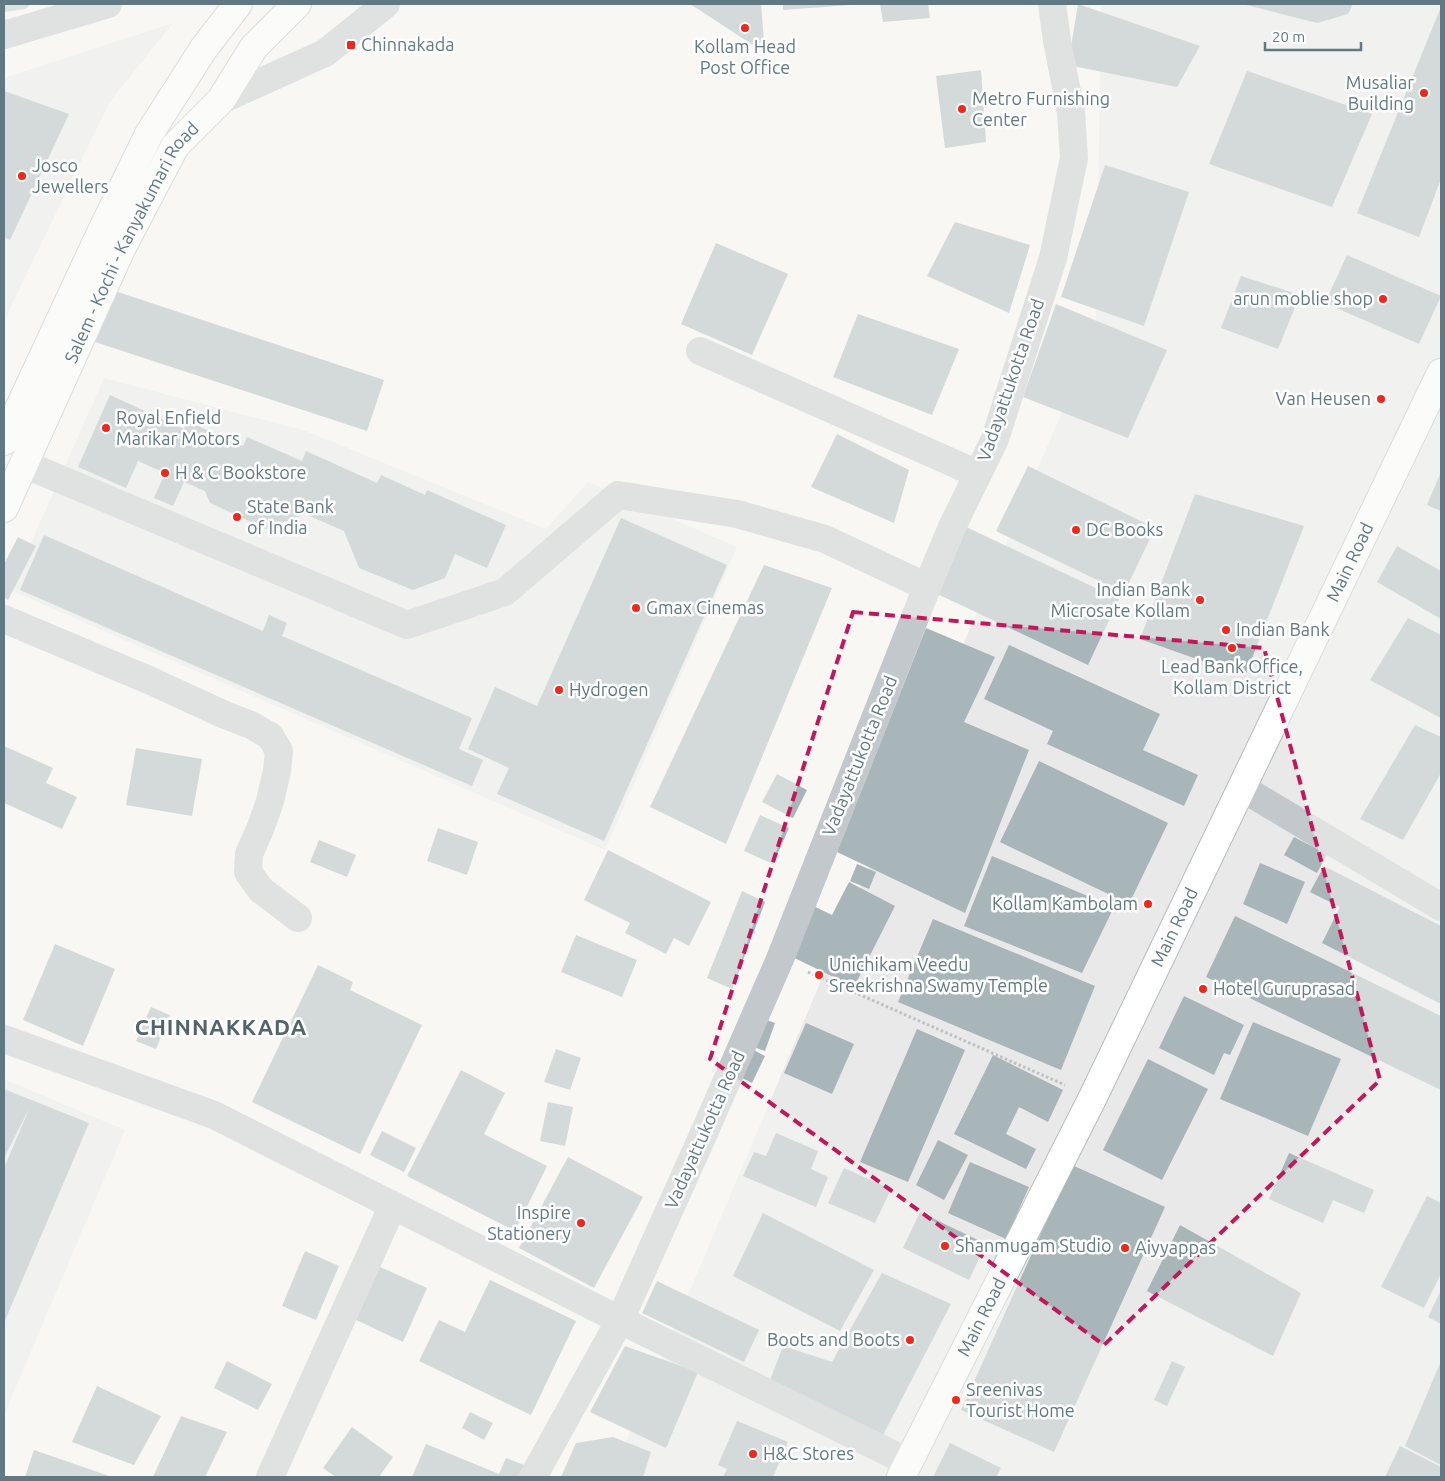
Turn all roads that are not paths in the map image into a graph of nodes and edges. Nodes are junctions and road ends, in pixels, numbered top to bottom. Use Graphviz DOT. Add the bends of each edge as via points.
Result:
graph roads {
  1 [pos="108,4"];
  2 [pos="238,4"];
  3 [pos="297,4"];
  4 [pos="386,4"];
  5 [pos="1052,4"];
  6 [pos="4,35"];
  7 [pos="221,100"];
  8 [pos="700,350"];
  9 [pos="1441,374"];
  10 [pos="4,441"];
  11 [pos="24,464"];
  12 [pos="978,474"];
  13 [pos="4,508"];
  14 [pos="927,587"];
  15 [pos="4,619"];
  16 [pos="1242,788"];
  17 [pos="1441,907"];
  18 [pos="298,918"];
  19 [pos="4,1039"];
  20 [pos="393,1205"];
  21 [pos="620,1320"];
  22 [pos="904,1469"];
  23 [pos="270,1477"];
  24 [pos="533,1477"];
  1 -- 6 [label="street"];
  2 -- 10 [label="main road, Salem - Kochi - Kanyakumari Road" via="204,48 149,134"];
  3 -- 7 [label="main road, Salem - Kochi - Kanyakumari Road" via="254,47"];
  4 -- 7 [label="street" via="325,53"];
  5 -- 12 [label="street, Vadayattukotta Road" via="1071,112 1074,158 1053,258 995,439"];
  7 -- 11 [label="main road, Salem - Kochi - Kanyakumari Road" via="175,146 121,249"];
  8 -- 12 [label="street"];
  9 -- 16 [label="main road, Main Road"];
  11 -- 13 [label="main road, Salem - Kochi - Kanyakumari Road"];
  11 -- 14 [label="street" via="407,625 505,592 618,495 737,514 816,537"];
  12 -- 14 [label="street, Vadayattukotta Road"];
  14 -- 21 [label="street, Vadayattukotta Road" via="780,959"];
  15 -- 18 [label="street" via="270,736 279,751 277,771 261,827 248,854 248,872 261,890"];
  16 -- 17 [label="street"];
  16 -- 22 [label="main road, Main Road" via="1094,1097"];
  19 -- 20 [label="street" via="214,1115"];
  20 -- 21 [label="street"];
  20 -- 23 [label="street"];
  21 -- 22 [label="street"];
  21 -- 24 [label="street, Vadayattukotta Road"];
}
